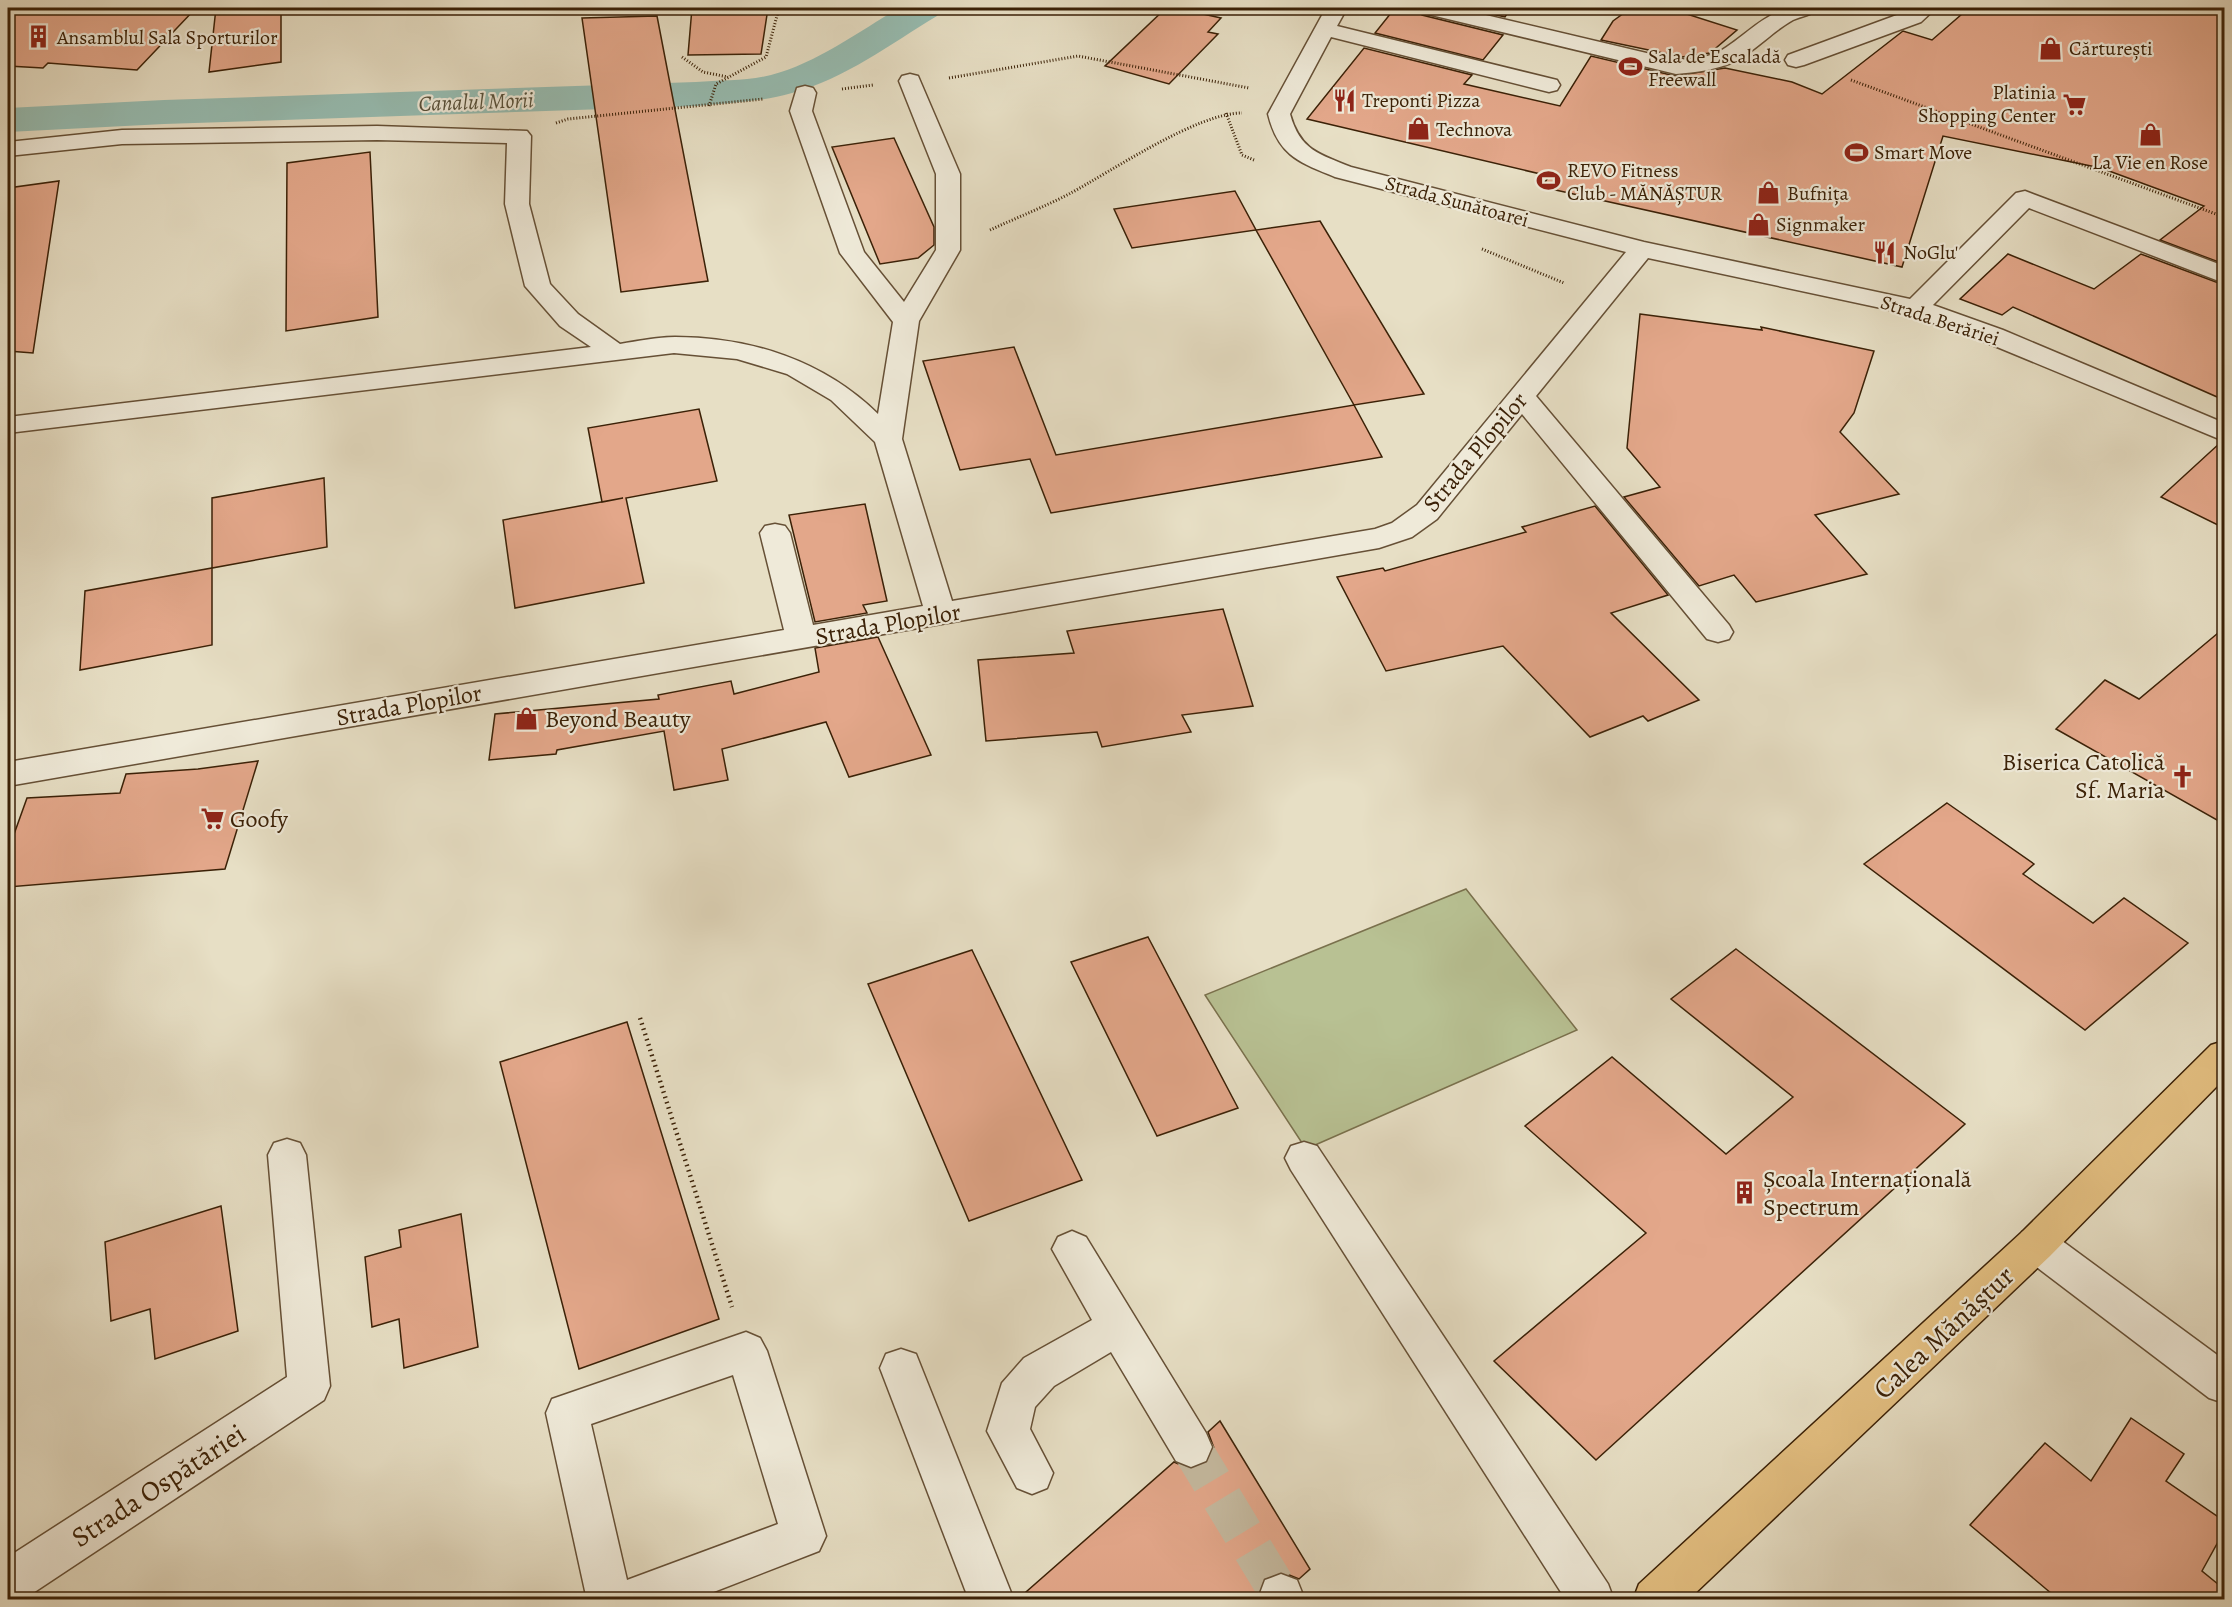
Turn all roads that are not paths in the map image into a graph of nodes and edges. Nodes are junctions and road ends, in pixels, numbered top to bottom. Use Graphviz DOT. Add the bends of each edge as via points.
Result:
graph roads {
  1 [pos="1336,8"];
  2 [pos="1431,8"];
  3 [pos="1807,8"];
  4 [pos="1925,8"];
  5 [pos="1324,29"];
  6 [pos="1796,60"];
  7 [pos="910,81"];
  8 [pos="1549,85"];
  9 [pos="805,93"];
  10 [pos="8,149"];
  11 [pos="1642,249"];
  12 [pos="2224,275"];
  13 [pos="1916,308"];
  14 [pos="906,321"];
  15 [pos="615,352"];
  16 [pos="1522,397"];
  17 [pos="8,425"];
  18 [pos="2224,432"];
  19 [pos="888,439"];
  20 [pos="775,533"];
  21 [pos="941,615"];
  22 [pos="1718,633"];
  23 [pos="801,639"];
  24 [pos="8,774"];
  25 [pos="2224,1056"];
  26 [pos="287,1155"];
  27 [pos="1304,1158"];
  28 [pos="2037,1244"];
  29 [pos="1072,1249"];
  30 [pos="1119,1326"];
  31 [pos="902,1368"];
  32 [pos="2224,1384"];
  33 [pos="1191,1447"];
  34 [pos="1032,1473"];
  35 [pos="8,1583"];
  36 [pos="609,1599"];
  37 [pos="632,1599"];
  38 [pos="992,1599"];
  39 [pos="1592,1599"];
  40 [pos="1655,1599"];
  1 -- 5 [label="street"];
  2 -- 3 [label="street" via="1676,67 1728,56 1788,14"];
  4 -- 6 [label="street" via="1913,17"];
  5 -- 8 [label="street"];
  5 -- 11 [label="street, Strada Sunătoarei" via="1283,114 1291,146 1342,172"];
  7 -- 14 [label="street" via="948,174 948,250"];
  9 -- 14 [label="street" via="801,111 852,252"];
  10 -- 15 [label="street" via="122,136 519,136 517,204 538,286 569,320"];
  11 -- 13 [label="street, Strada Berăriei"];
  11 -- 16 [label="street, Strada Plopilor"];
  12 -- 13 [label="street" via="2025,198"];
  13 -- 18 [label="street, Strada Berăriei" via="1994,336"];
  14 -- 19 [label="street"];
  15 -- 17 [label="street"];
  15 -- 19 [label="street" via="674,345 758,355 802,370 834,389"];
  16 -- 21 [label="street, Strada Plopilor" via="1426,512 1402,530 1337,546"];
  16 -- 22 [label="street"];
  19 -- 21 [label="street"];
  20 -- 23 [label="street"];
  21 -- 23 [label="street, Strada Plopilor"];
  23 -- 24 [label="street, Strada Plopilor"];
  25 -- 28 [label="main road, Calea Mănăștur"];
  26 -- 35 [label="street, Strada Ospătăriei" via="309,1386"];
  27 -- 39 [label="street"];
  28 -- 32 [label="street"];
  28 -- 40 [label="main road, Calea Mănăștur"];
  29 -- 30 [label="street"];
  30 -- 33 [label="street"];
  30 -- 34 [label="street" via="1039,1372 1017,1397 1008,1431"];
  31 -- 38 [label="street"];
  36 -- 37 [label="street" via="567,1413 746,1351 804,1536"];
}
